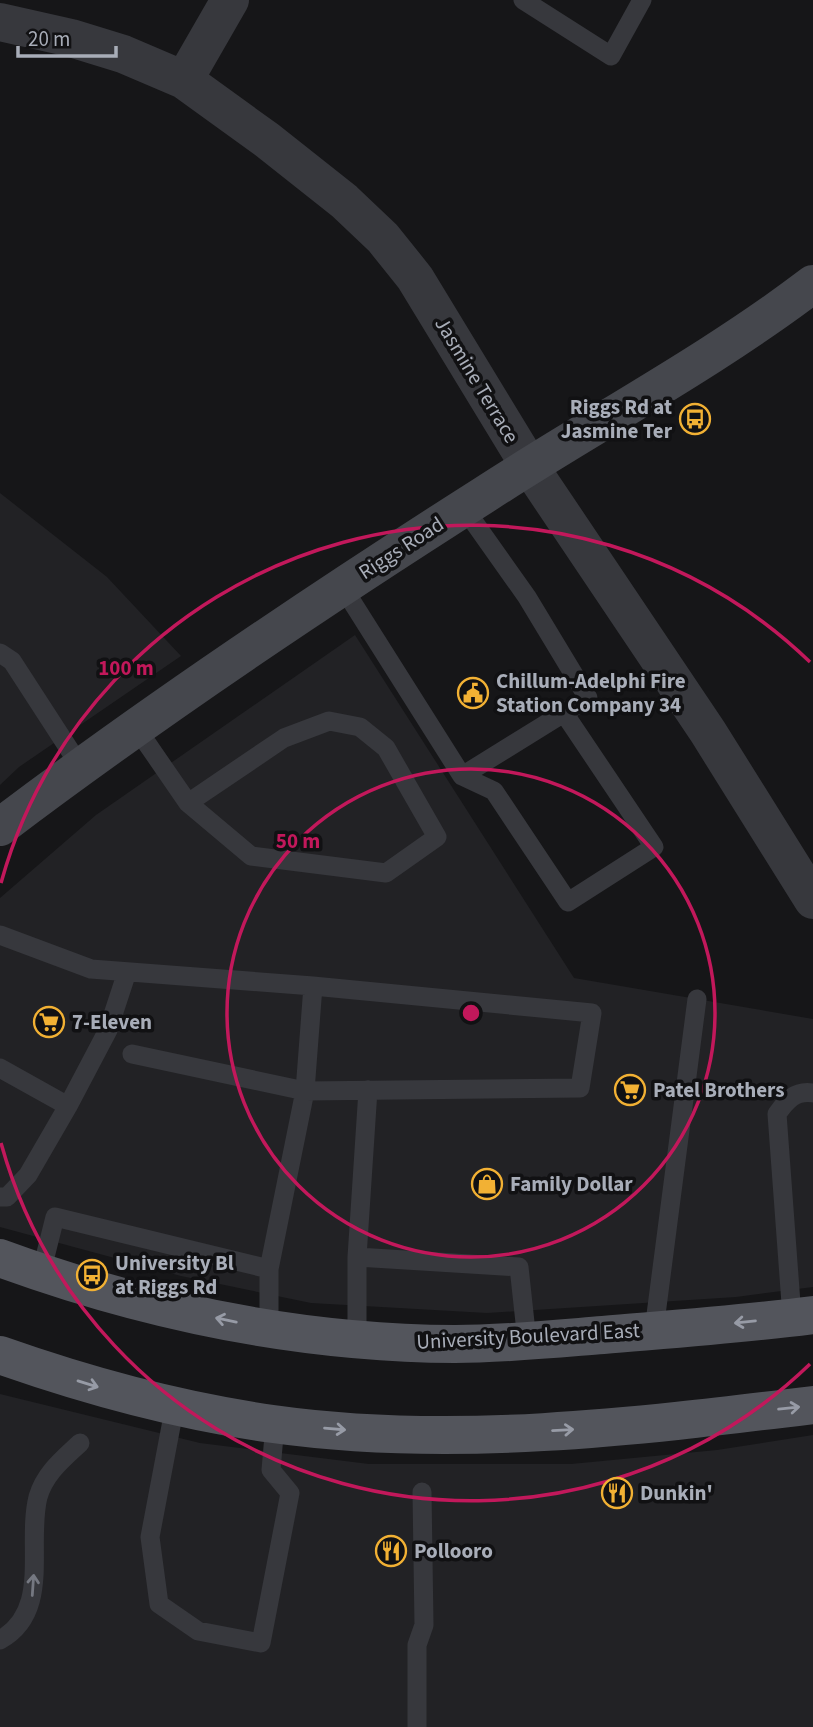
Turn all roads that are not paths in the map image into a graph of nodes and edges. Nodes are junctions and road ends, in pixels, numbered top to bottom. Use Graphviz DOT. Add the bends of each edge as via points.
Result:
graph roads {
  1 [pos="230,0"];
  2 [pos="523,0"];
  3 [pos="642,0"];
  4 [pos="0,23"];
  5 [pos="184,80"];
  6 [pos="813,284"];
  7 [pos="530,467"];
  8 [pos="464,508"];
  9 [pos="342,586"];
  10 [pos="0,653"];
  11 [pos="564,713"];
  12 [pos="137,729"];
  13 [pos="80,766"];
  14 [pos="462,776"];
  15 [pos="188,803"];
  16 [pos="0,827"];
  17 [pos="813,900"];
  18 [pos="0,935"];
  19 [pos="127,972"];
  20 [pos="313,986"];
  21 [pos="697,999"];
  22 [pos="132,1054"];
  23 [pos="0,1068"];
  24 [pos="368,1090"];
  25 [pos="305,1091"];
  26 [pos="813,1093"];
  27 [pos="68,1105"];
  28 [pos="0,1197"];
  29 [pos="357,1257"];
  30 [pos="0,1258"];
  31 [pos="270,1269"];
  32 [pos="41,1273"];
  33 [pos="803,1316"];
  34 [pos="269,1329"];
  35 [pos="654,1331"];
  36 [pos="357,1340"];
  37 [pos="527,1341"];
  38 [pos="0,1355"];
  39 [pos="0,1363"];
  40 [pos="39,1368"];
  41 [pos="175,1405"];
  42 [pos="813,1405"];
  43 [pos="275,1424"];
  44 [pos="80,1443"];
  45 [pos="422,1492"];
  46 [pos="0,1640"];
  47 [pos="417,1727"];
  1 -- 5 [label="street"];
  2 -- 3 [label="lane" via="611,56"];
  4 -- 5 [label="street, Jasmine Terrace" via="123,54"];
  5 -- 7 [label="street, Jasmine Terrace" via="335,193 383,238 415,278"];
  6 -- 7 [label="main road, Riggs Road" via="734,341"];
  7 -- 8 [label="main road, Riggs Road"];
  7 -- 17 [label="street, Jasmine Terrace" via="708,732"];
  8 -- 9 [label="main road, Riggs Road"];
  8 -- 11 [label="lane" via="527,597 588,698"];
  9 -- 12 [label="main road, Riggs Road"];
  9 -- 14 [label="lane"];
  10 -- 13 [label="lane" via="12,661"];
  11 -- 14 [label="lane"];
  11 -- 14 [label="lane" via="653,847 568,902 494,791"];
  12 -- 13 [label="main road, Riggs Road"];
  12 -- 15 [label="lane"];
  13 -- 16 [label="main road, Riggs Road"];
  15 -- 15 [label="lane" via="284,738 329,721 359,727 386,748 437,837 386,873 251,856"];
  18 -- 19 [label="lane" via="91,969"];
  19 -- 20 [label="lane"];
  19 -- 27 [label="lane" via="108,1030"];
  20 -- 24 [label="lane" via="592,1013 580,1088"];
  20 -- 25 [label="lane"];
  21 -- 35 [label="lane"];
  22 -- 25 [label="lane"];
  23 -- 27 [label="lane"];
  24 -- 25 [label="lane"];
  24 -- 29 [label="lane"];
  25 -- 31 [label="lane"];
  26 -- 33 [label="lane" via="788,1098 777,1114"];
  27 -- 28 [label="lane" via="28,1175 7,1197"];
  29 -- 36 [label="lane"];
  29 -- 37 [label="lane" via="519,1267"];
  30 -- 32 [label="main road, University Boulevard East"];
  31 -- 32 [label="lane" via="55,1217"];
  31 -- 34 [label="lane"];
  34 -- 32 [label="main road, University Boulevard East, one-way" via="132,1300"];
  33 -- 35 [label="main road, University Boulevard East, one-way"];
  34 -- 36 [label="main road, University Boulevard East"];
  35 -- 37 [label="main road, University Boulevard East"];
  36 -- 37 [label="main road, University Boulevard East"];
  38 -- 40 [label="main road"];
  39 -- 40 [label="main road"];
  40 -- 41 [label="main road, one-way"];
  41 -- 43 [label="main road"];
  41 -- 43 [label="lane" via="150,1537 159,1604 198,1631 261,1643 290,1493 271,1470"];
  43 -- 42 [label="main road, one-way" via="436,1434 536,1432"];
  46 -- 44 [label="lane, one-way" via="23,1622 33,1593 38,1497 51,1470"];
  45 -- 47 [label="lane" via="424,1625 417,1645"];
}
